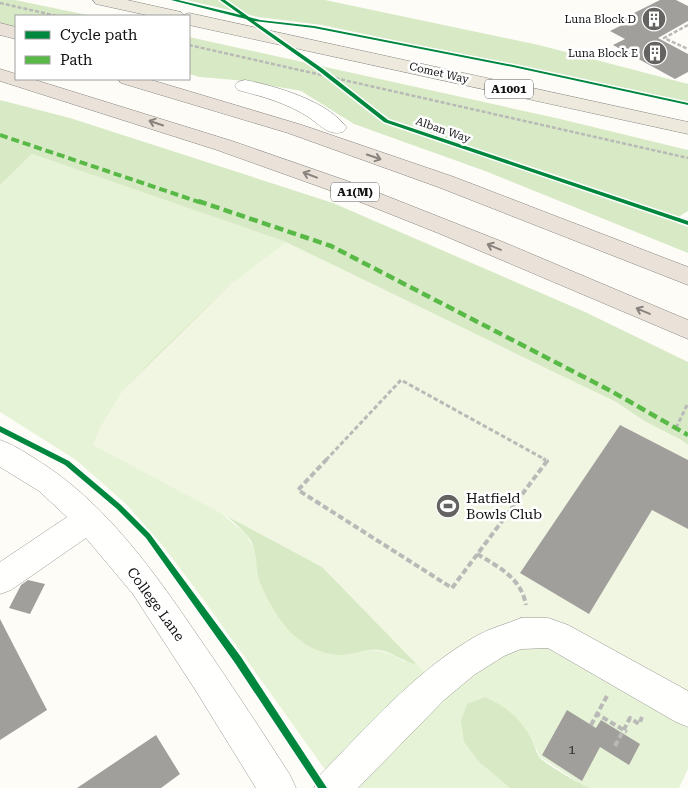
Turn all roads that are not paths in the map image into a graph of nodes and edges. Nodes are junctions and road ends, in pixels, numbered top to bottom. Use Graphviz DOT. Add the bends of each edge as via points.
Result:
graph roads {
  1 [pos="102,0"];
  2 [pos="170,15"];
  3 [pos="190,19"];
  4 [pos="0,29"];
  5 [pos="15,34"];
  6 [pos="0,43"];
  7 [pos="15,47"];
  8 [pos="4,77"];
  9 [pos="131,80"];
  10 [pos="183,80"];
  11 [pos="245,86"];
  12 [pos="336,128"];
  13 [pos="688,128"];
  14 [pos="654,262"];
  15 [pos="688,278"];
  16 [pos="688,330"];
  17 [pos="0,452"];
  18 [pos="89,519"];
  19 [pos="0,580"];
  20 [pos="688,710"];
  21 [pos="277,788"];
  22 [pos="333,788"];
  1 -- 2 [label="main road"];
  3 -- 13 [label="main road, Comet Way / A1001"];
  4 -- 5 [label="highway"];
  6 -- 7 [label="highway"];
  16 -- 8 [label="highway, A1(M), one-way" via="474,238 300,171 148,120"];
  9 -- 14 [label="highway, one-way" via="295,129 446,182"];
  10 -- 12 [label="highway"];
  11 -- 12 [label="street" via="292,99 309,107"];
  12 -- 14 [label="highway" via="589,225"];
  14 -- 15 [label="highway"];
  17 -- 18 [label="street, College Lane" via="49,482"];
  18 -- 19 [label="street"];
  18 -- 21 [label="street, College Lane" via="144,584"];
  20 -- 22 [label="street" via="548,633 527,632 497,642 458,664"];
}
